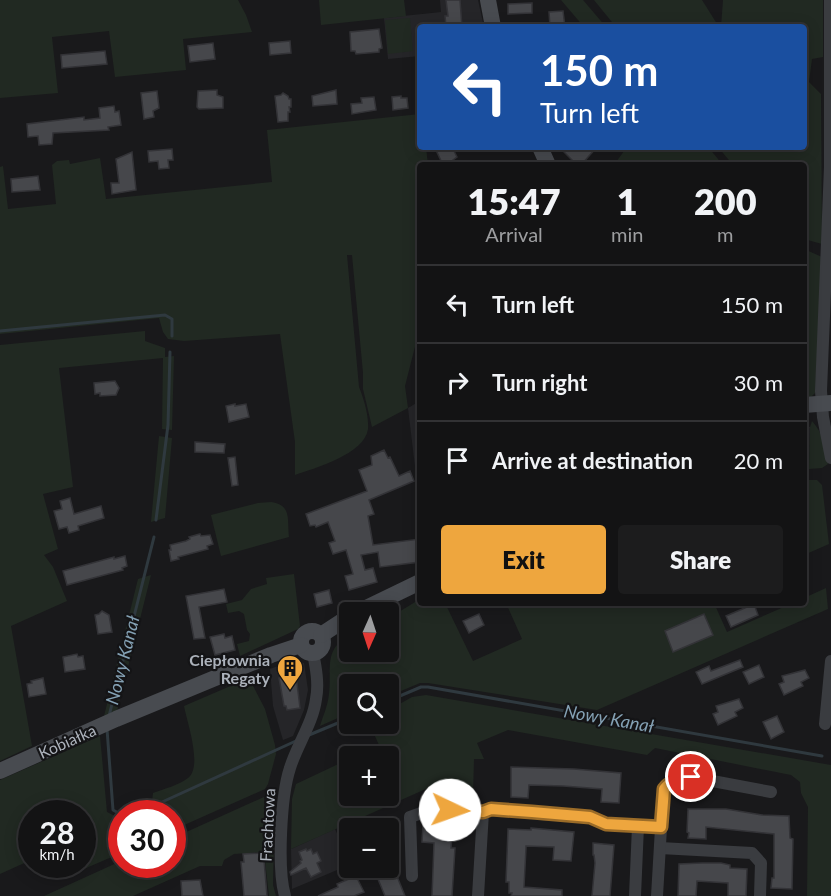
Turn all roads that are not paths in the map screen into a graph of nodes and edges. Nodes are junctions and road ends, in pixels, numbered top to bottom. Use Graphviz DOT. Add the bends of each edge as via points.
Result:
graph roads {
  1 [pos="488,0"];
  2 [pos="830,0"];
  3 [pos="492,24"];
  4 [pos="826,403"];
  5 [pos="807,405"];
  6 [pos="831,458"];
  7 [pos="417,583"];
  8 [pos="379,602"];
  9 [pos="339,623"];
  10 [pos="307,649"];
  11 [pos="831,661"];
  12 [pos="825,724"];
  13 [pos="0,771"];
  14 [pos="771,792"];
  15 [pos="483,812"];
  16 [pos="638,826"];
  17 [pos="661,827"];
  18 [pos="660,848"];
  19 [pos="412,876"];
  20 [pos="285,896"];
  21 [pos="478,896"];
  22 [pos="635,896"];
  23 [pos="657,896"];
  24 [pos="760,896"];
  1 -- 3 [label="street"];
  2 -- 4 [label="street"];
  4 -- 5 [label="street"];
  4 -- 6 [label="street"];
  7 -- 8 [label="street"];
  9 -- 10 [label="street, Kobiałka" via="321,635 308,631 302,637"];
  10 -- 13 [label="street, Kobiałka" via="271,655"];
  10 -- 20 [label="street, Frachtowa" via="317,696 285,783"];
  11 -- 12 [label="street"];
  14 -- 17 [label="street" via="691,777 678,779 664,789"];
  15 -- 16 [label="street" via="491,809 590,817 606,824"];
  15 -- 19 [label="street" via="433,809 410,817"];
  15 -- 21 [label="street"];
  16 -- 17 [label="street"];
  16 -- 22 [label="street"];
  17 -- 18 [label="street"];
  18 -- 23 [label="street"];
  18 -- 24 [label="street" via="753,853 761,863"];
}
